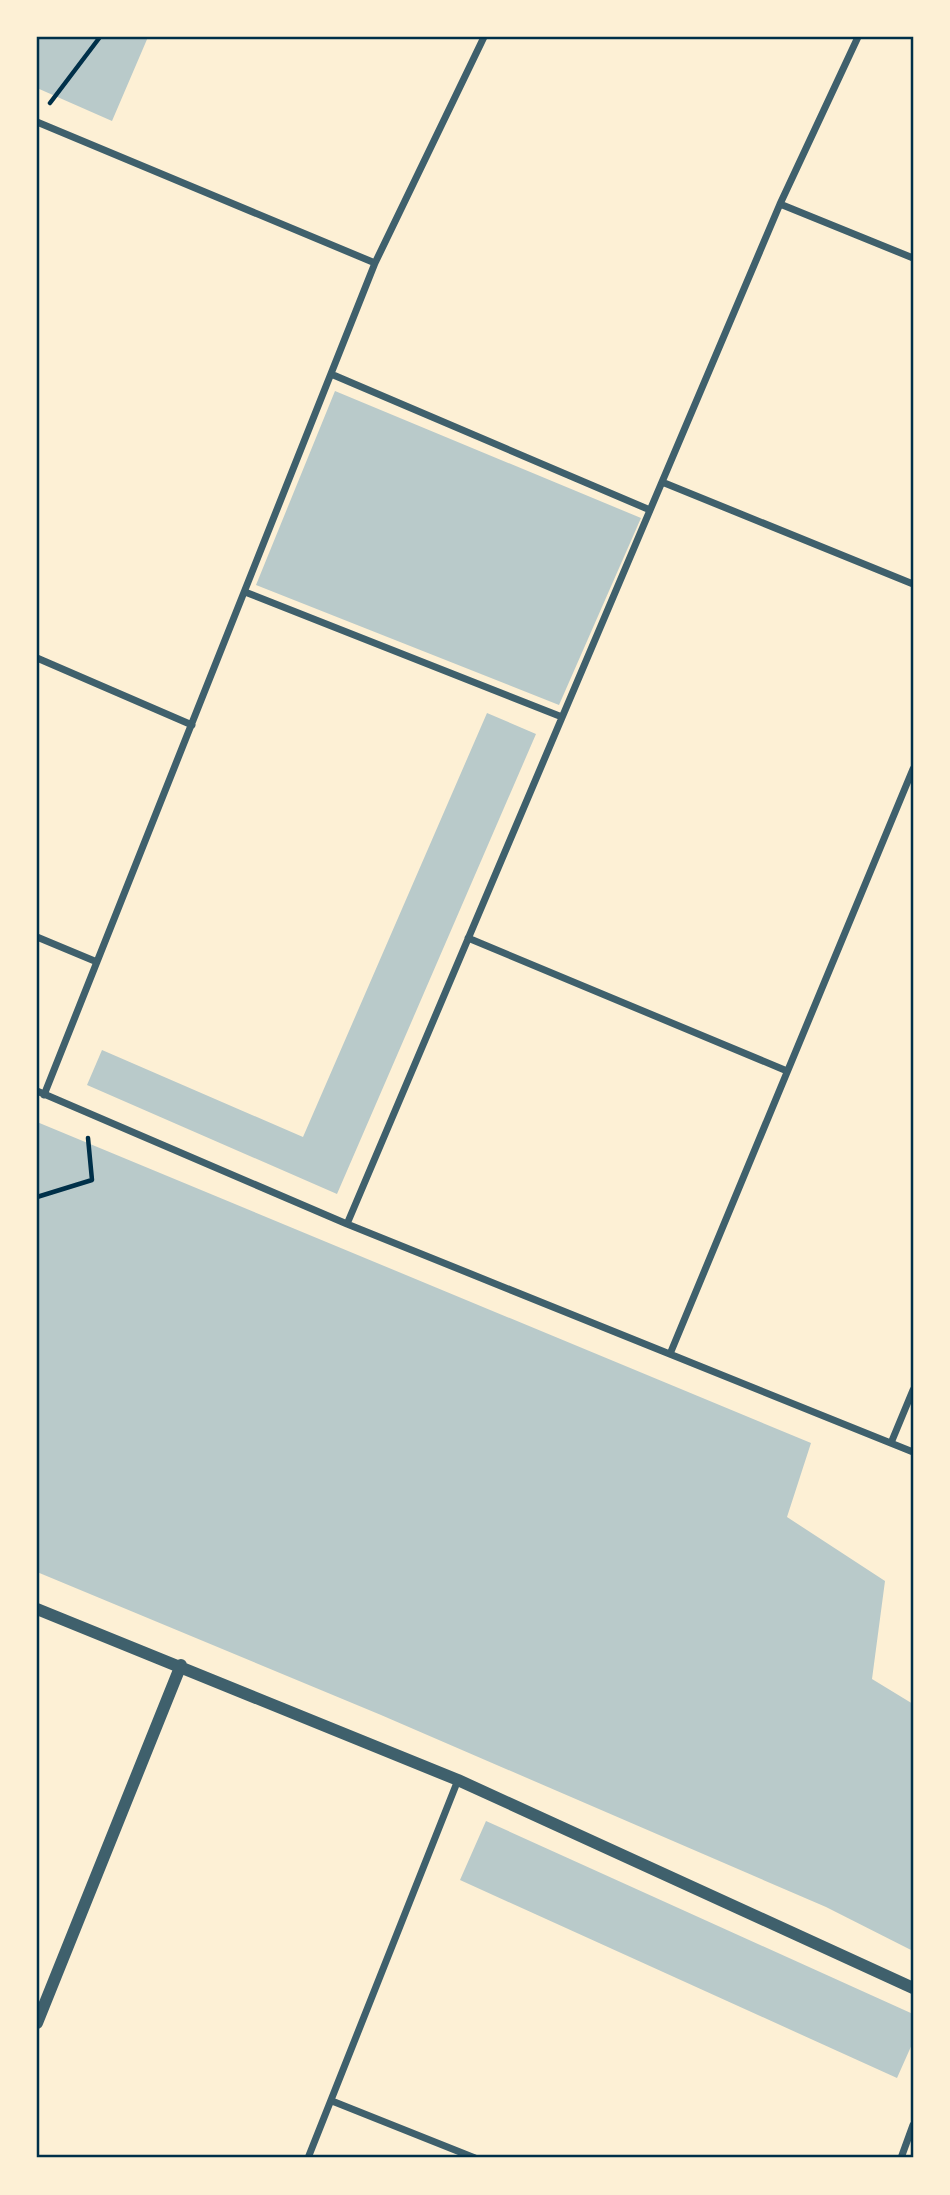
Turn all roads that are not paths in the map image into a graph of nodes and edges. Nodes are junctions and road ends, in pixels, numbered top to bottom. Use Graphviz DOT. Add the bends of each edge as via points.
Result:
graph roads {
  1 [pos="484,37"];
  2 [pos="858,37"];
  3 [pos="37,122"];
  4 [pos="780,204"];
  5 [pos="913,257"];
  6 [pos="376,263"];
  7 [pos="331,374"];
  8 [pos="662,482"];
  9 [pos="650,510"];
  10 [pos="913,584"];
  11 [pos="245,592"];
  12 [pos="37,658"];
  13 [pos="562,717"];
  14 [pos="192,725"];
  15 [pos="913,769"];
  16 [pos="37,937"];
  17 [pos="468,938"];
  18 [pos="97,962"];
  19 [pos="787,1071"];
  20 [pos="41,1093"];
  21 [pos="347,1224"];
  22 [pos="670,1354"];
  23 [pos="913,1390"];
  24 [pos="891,1443"];
  25 [pos="913,1452"];
  26 [pos="37,1609"];
  27 [pos="181,1665"];
  28 [pos="458,1780"];
  29 [pos="913,1987"];
  30 [pos="37,2023"];
  31 [pos="332,2101"];
  32 [pos="913,2126"];
  33 [pos="308,2158"];
  34 [pos="475,2158"];
  35 [pos="901,2158"];
  1 -- 6 [label="street"];
  2 -- 4 [label="street"];
  3 -- 6 [label="street"];
  4 -- 5 [label="street"];
  4 -- 8 [label="street"];
  6 -- 7 [label="street"];
  7 -- 9 [label="street"];
  7 -- 11 [label="street"];
  8 -- 9 [label="street"];
  8 -- 10 [label="street"];
  9 -- 13 [label="street"];
  11 -- 13 [label="street"];
  11 -- 14 [label="street"];
  12 -- 14 [label="street"];
  13 -- 17 [label="street"];
  14 -- 18 [label="street"];
  15 -- 19 [label="street"];
  16 -- 18 [label="street"];
  17 -- 19 [label="street"];
  17 -- 21 [label="street"];
  18 -- 20 [label="street"];
  19 -- 22 [label="street"];
  20 -- 21 [label="street"];
  21 -- 22 [label="street"];
  22 -- 24 [label="street"];
  23 -- 24 [label="street"];
  24 -- 25 [label="street"];
  26 -- 27 [label="street"];
  27 -- 28 [label="street"];
  27 -- 30 [label="street"];
  28 -- 29 [label="street"];
  28 -- 31 [label="street"];
  31 -- 33 [label="street"];
  31 -- 34 [label="street"];
  32 -- 35 [label="street"];
}
